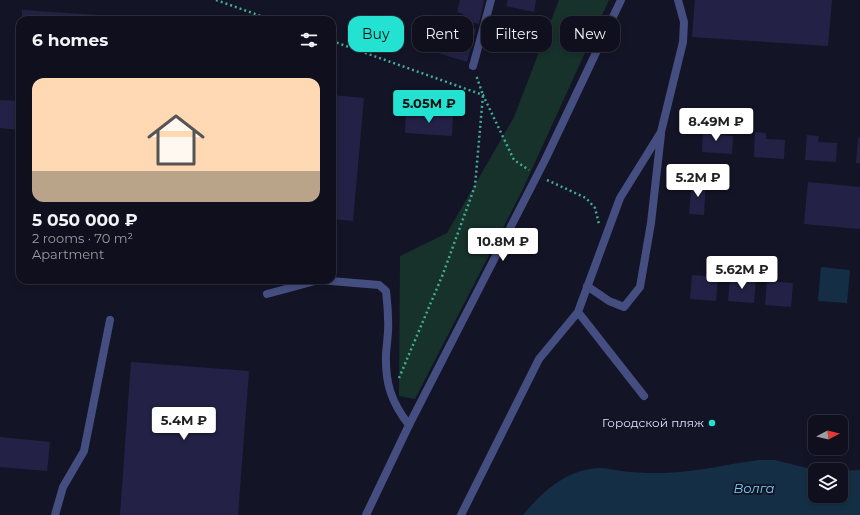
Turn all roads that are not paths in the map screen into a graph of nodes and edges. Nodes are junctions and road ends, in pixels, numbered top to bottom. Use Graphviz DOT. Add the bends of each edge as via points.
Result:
graph roads {
  1 [pos="491,0"];
  2 [pos="621,0"];
  3 [pos="678,0"];
  4 [pos="473,66"];
  5 [pos="661,132"];
  6 [pos="336,281"];
  7 [pos="304,284"];
  8 [pos="587,286"];
  9 [pos="267,294"];
  10 [pos="578,312"];
  11 [pos="110,320"];
  12 [pos="644,396"];
  13 [pos="409,425"];
  14 [pos="55,515"];
  15 [pos="366,515"];
  16 [pos="461,515"];
  1 -- 4 [label="street"];
  2 -- 13 [label="street" via="545,160"];
  3 -- 5 [label="street" via="684,22 683,42"];
  5 -- 8 [label="street" via="620,198"];
  5 -- 8 [label="street" via="651,223 640,286 624,307 609,301"];
  6 -- 13 [label="street" via="379,285 386,291 387,378 391,397"];
  7 -- 9 [label="street"];
  8 -- 10 [label="street"];
  10 -- 12 [label="street"];
  10 -- 16 [label="street" via="539,359"];
  11 -- 14 [label="street" via="84,451 63,487"];
  13 -- 15 [label="street"];
}
